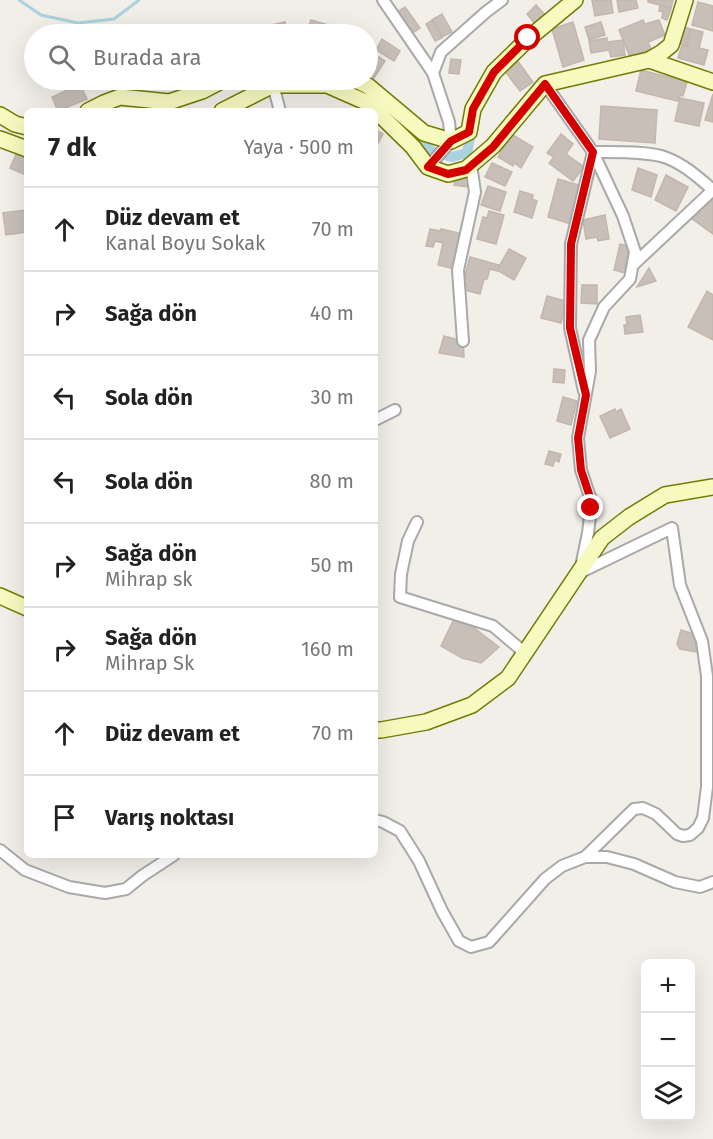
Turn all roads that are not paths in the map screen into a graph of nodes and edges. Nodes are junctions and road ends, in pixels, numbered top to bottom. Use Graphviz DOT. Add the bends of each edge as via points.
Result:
graph roads {
  1 [pos="383,0"];
  2 [pos="502,0"];
  3 [pos="575,0"];
  4 [pos="685,0"];
  5 [pos="649,60"];
  6 [pos="433,74"];
  7 [pos="713,82"];
  8 [pos="545,84"];
  9 [pos="204,90"];
  10 [pos="265,90"];
  11 [pos="274,90"];
  12 [pos="338,90"];
  13 [pos="373,90"];
  14 [pos="93,108"];
  15 [pos="228,108"];
  16 [pos="279,108"];
  17 [pos="373,108"];
  18 [pos="378,113"];
  19 [pos="0,115"];
  20 [pos="24,126"];
  21 [pos="0,139"];
  22 [pos="451,141"];
  23 [pos="24,148"];
  24 [pos="593,152"];
  25 [pos="471,165"];
  26 [pos="428,167"];
  27 [pos="713,190"];
  28 [pos="633,265"];
  29 [pos="463,341"];
  30 [pos="586,395"];
  31 [pos="395,410"];
  32 [pos="378,418"];
  33 [pos="713,487"];
  34 [pos="417,522"];
  35 [pos="580,572"];
  36 [pos="0,596"];
  37 [pos="24,607"];
  38 [pos="525,653"];
  39 [pos="378,730"];
  40 [pos="378,821"];
  41 [pos="0,850"];
  42 [pos="585,857"];
  43 [pos="169,858"];
  44 [pos="713,882"];
  1 -- 6 [label="street"];
  2 -- 6 [label="street" via="441,52"];
  3 -- 22 [label="main road" via="494,72 473,109 469,132"];
  4 -- 5 [label="main road" via="671,45"];
  5 -- 7 [label="main road"];
  5 -- 8 [label="main road"];
  6 -- 22 [label="street"];
  8 -- 24 [label="street"];
  8 -- 25 [label="main road" via="493,147"];
  9 -- 14 [label="main road" via="169,102 120,98"];
  10 -- 15 [label="main road"];
  11 -- 16 [label="street"];
  12 -- 17 [label="main road"];
  13 -- 22 [label="main road" via="424,133"];
  18 -- 26 [label="main road" via="414,147"];
  19 -- 20 [label="main road"];
  21 -- 23 [label="main road"];
  22 -- 26 [label="street"];
  24 -- 27 [label="street" via="666,157"];
  24 -- 28 [label="street" via="623,216 635,252"];
  24 -- 30 [label="street" via="571,244 570,328"];
  25 -- 26 [label="main road" via="448,174"];
  25 -- 29 [label="street" via="475,192 458,270"];
  27 -- 28 [label="street"];
  28 -- 30 [label="street" via="630,279 604,307 589,340"];
  30 -- 35 [label="street" via="578,438 591,508"];
  31 -- 32 [label="street"];
  33 -- 35 [label="main road" via="665,495 629,517 602,538"];
  34 -- 38 [label="street" via="408,541 400,597 494,626"];
  35 -- 38 [label="main road"];
  35 -- 42 [label="street" via="672,528 680,585 702,641 707,676 707,787 698,828 683,836 656,814 634,809"];
  36 -- 37 [label="main road"];
  38 -- 39 [label="main road" via="508,678 472,705 426,722"];
  40 -- 42 [label="street" via="400,831 459,941 471,947 489,942 545,879 562,866"];
  41 -- 43 [label="street" via="26,870 69,886 105,893 126,889"];
  42 -- 44 [label="street" via="608,857 700,887"];
}
